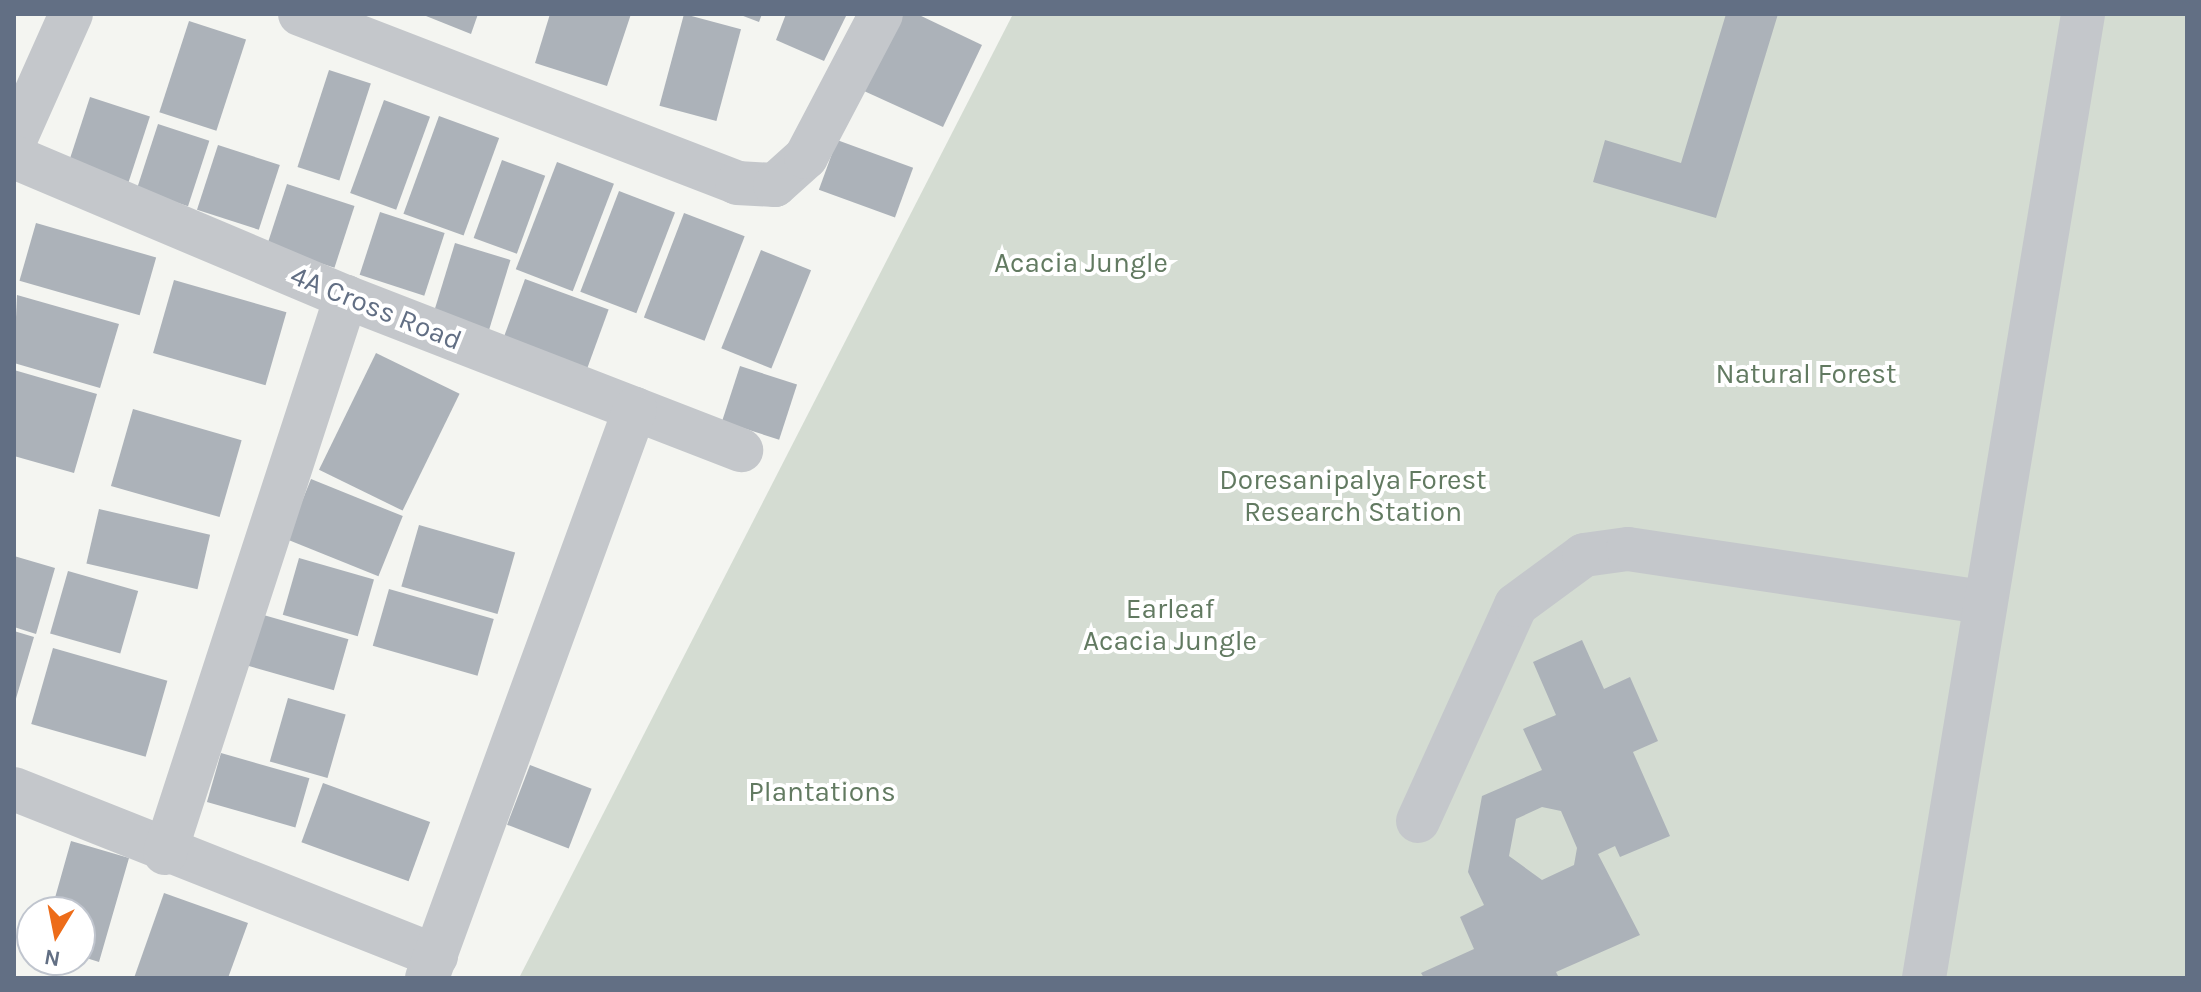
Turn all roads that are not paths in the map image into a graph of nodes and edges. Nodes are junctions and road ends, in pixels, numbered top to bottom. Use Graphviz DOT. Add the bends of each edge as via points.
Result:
graph roads {
  1 [pos="71,14"];
  2 [pos="300,14"];
  3 [pos="881,14"];
  4 [pos="2083,14"];
  5 [pos="14,142"];
  6 [pos="14,157"];
  7 [pos="346,297"];
  8 [pos="635,409"];
  9 [pos="741,450"];
  10 [pos="1984,602"];
  11 [pos="14,789"];
  12 [pos="1418,821"];
  13 [pos="165,853"];
  14 [pos="432,967"];
  15 [pos="1924,978"];
  1 -- 5 [label="street"];
  2 -- 3 [label="street" via="737,183 775,185 806,157"];
  4 -- 10 [label="street"];
  6 -- 7 [label="street, 4A Cross Road"];
  7 -- 8 [label="street, 4A Cross Road"];
  7 -- 13 [label="street"];
  8 -- 9 [label="street, 4A Cross Road"];
  8 -- 14 [label="street"];
  10 -- 12 [label="street" via="1628,549 1584,555 1516,605"];
  10 -- 15 [label="street"];
  11 -- 13 [label="street"];
  13 -- 14 [label="street"];
}
